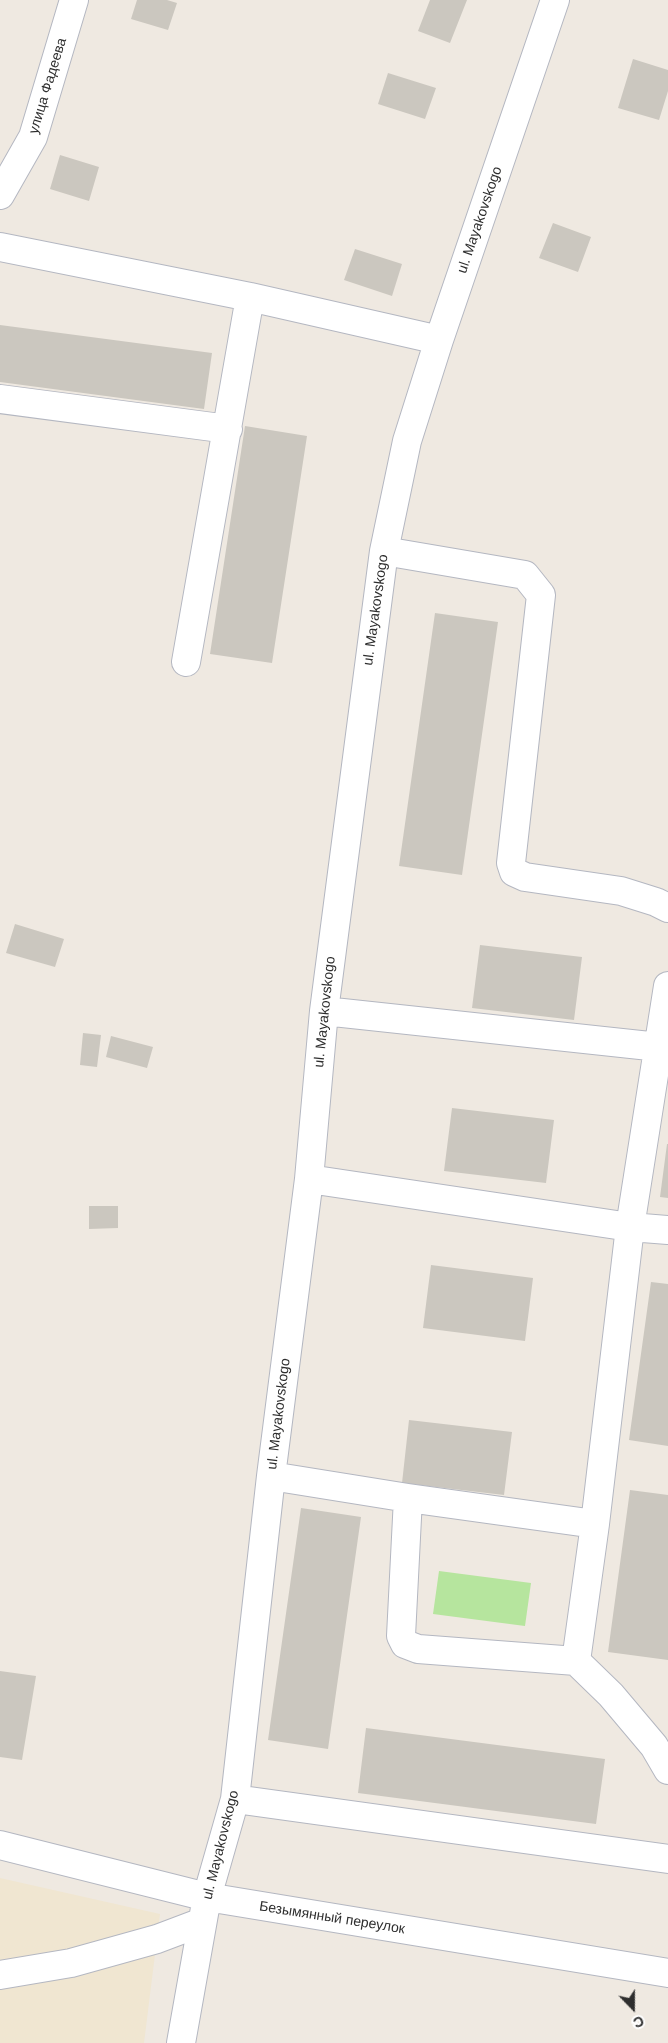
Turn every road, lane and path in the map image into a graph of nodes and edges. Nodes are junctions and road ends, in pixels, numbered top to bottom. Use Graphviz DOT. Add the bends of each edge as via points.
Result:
graph roads {
  1 [pos="74,0"];
  2 [pos="555,0"];
  3 [pos="0,195"];
  4 [pos="0,247"];
  5 [pos="250,297"];
  6 [pos="440,340"];
  7 [pos="0,399"];
  8 [pos="228,429"];
  9 [pos="384,551"];
  10 [pos="186,662"];
  11 [pos="668,908"];
  12 [pos="668,986"];
  13 [pos="324,1011"];
  14 [pos="659,1047"];
  15 [pos="309,1180"];
  16 [pos="630,1227"];
  17 [pos="668,1230"];
  18 [pos="271,1476"];
  19 [pos="408,1498"];
  20 [pos="595,1524"];
  21 [pos="576,1661"];
  22 [pos="668,1770"];
  23 [pos="235,1798"];
  24 [pos="0,1845"];
  25 [pos="668,1859"];
  26 [pos="204,1909"];
  27 [pos="668,1973"];
  28 [pos="0,1975"];
  29 [pos="181,2043"];
  1 -- 3 [label="street, улица Фадеева" via="33,137"];
  2 -- 6 [label="street, ul. Mayakovskogo"];
  4 -- 5 [label="street"];
  5 -- 6 [label="street"];
  5 -- 8 [label="street"];
  6 -- 9 [label="street, ul. Mayakovskogo" via="407,441"];
  7 -- 8 [label="street"];
  8 -- 10 [label="street"];
  9 -- 11 [label="street" via="525,575 541,595 511,863 514,872 525,877 621,891"];
  9 -- 13 [label="street, ul. Mayakovskogo"];
  12 -- 14 [label="street"];
  13 -- 14 [label="street"];
  13 -- 15 [label="street, ul. Mayakovskogo"];
  14 -- 16 [label="street"];
  15 -- 16 [label="street"];
  15 -- 18 [label="street, ul. Mayakovskogo"];
  16 -- 17 [label="street"];
  16 -- 20 [label="street"];
  18 -- 19 [label="street"];
  18 -- 23 [label="street, ul. Mayakovskogo"];
  19 -- 20 [label="street"];
  19 -- 21 [label="street" via="401,1636 406,1644 418,1648"];
  20 -- 21 [label="street"];
  21 -- 22 [label="street" via="642,1731"];
  23 -- 25 [label="street"];
  23 -- 26 [label="street, ul. Mayakovskogo"];
  24 -- 26 [label="street, Безымянный переулок"];
  26 -- 27 [label="street, Безымянный переулок"];
  26 -- 28 [label="street" via="157,1939 70,1963"];
  26 -- 29 [label="street, ul. Mayakovskogo"];
}
